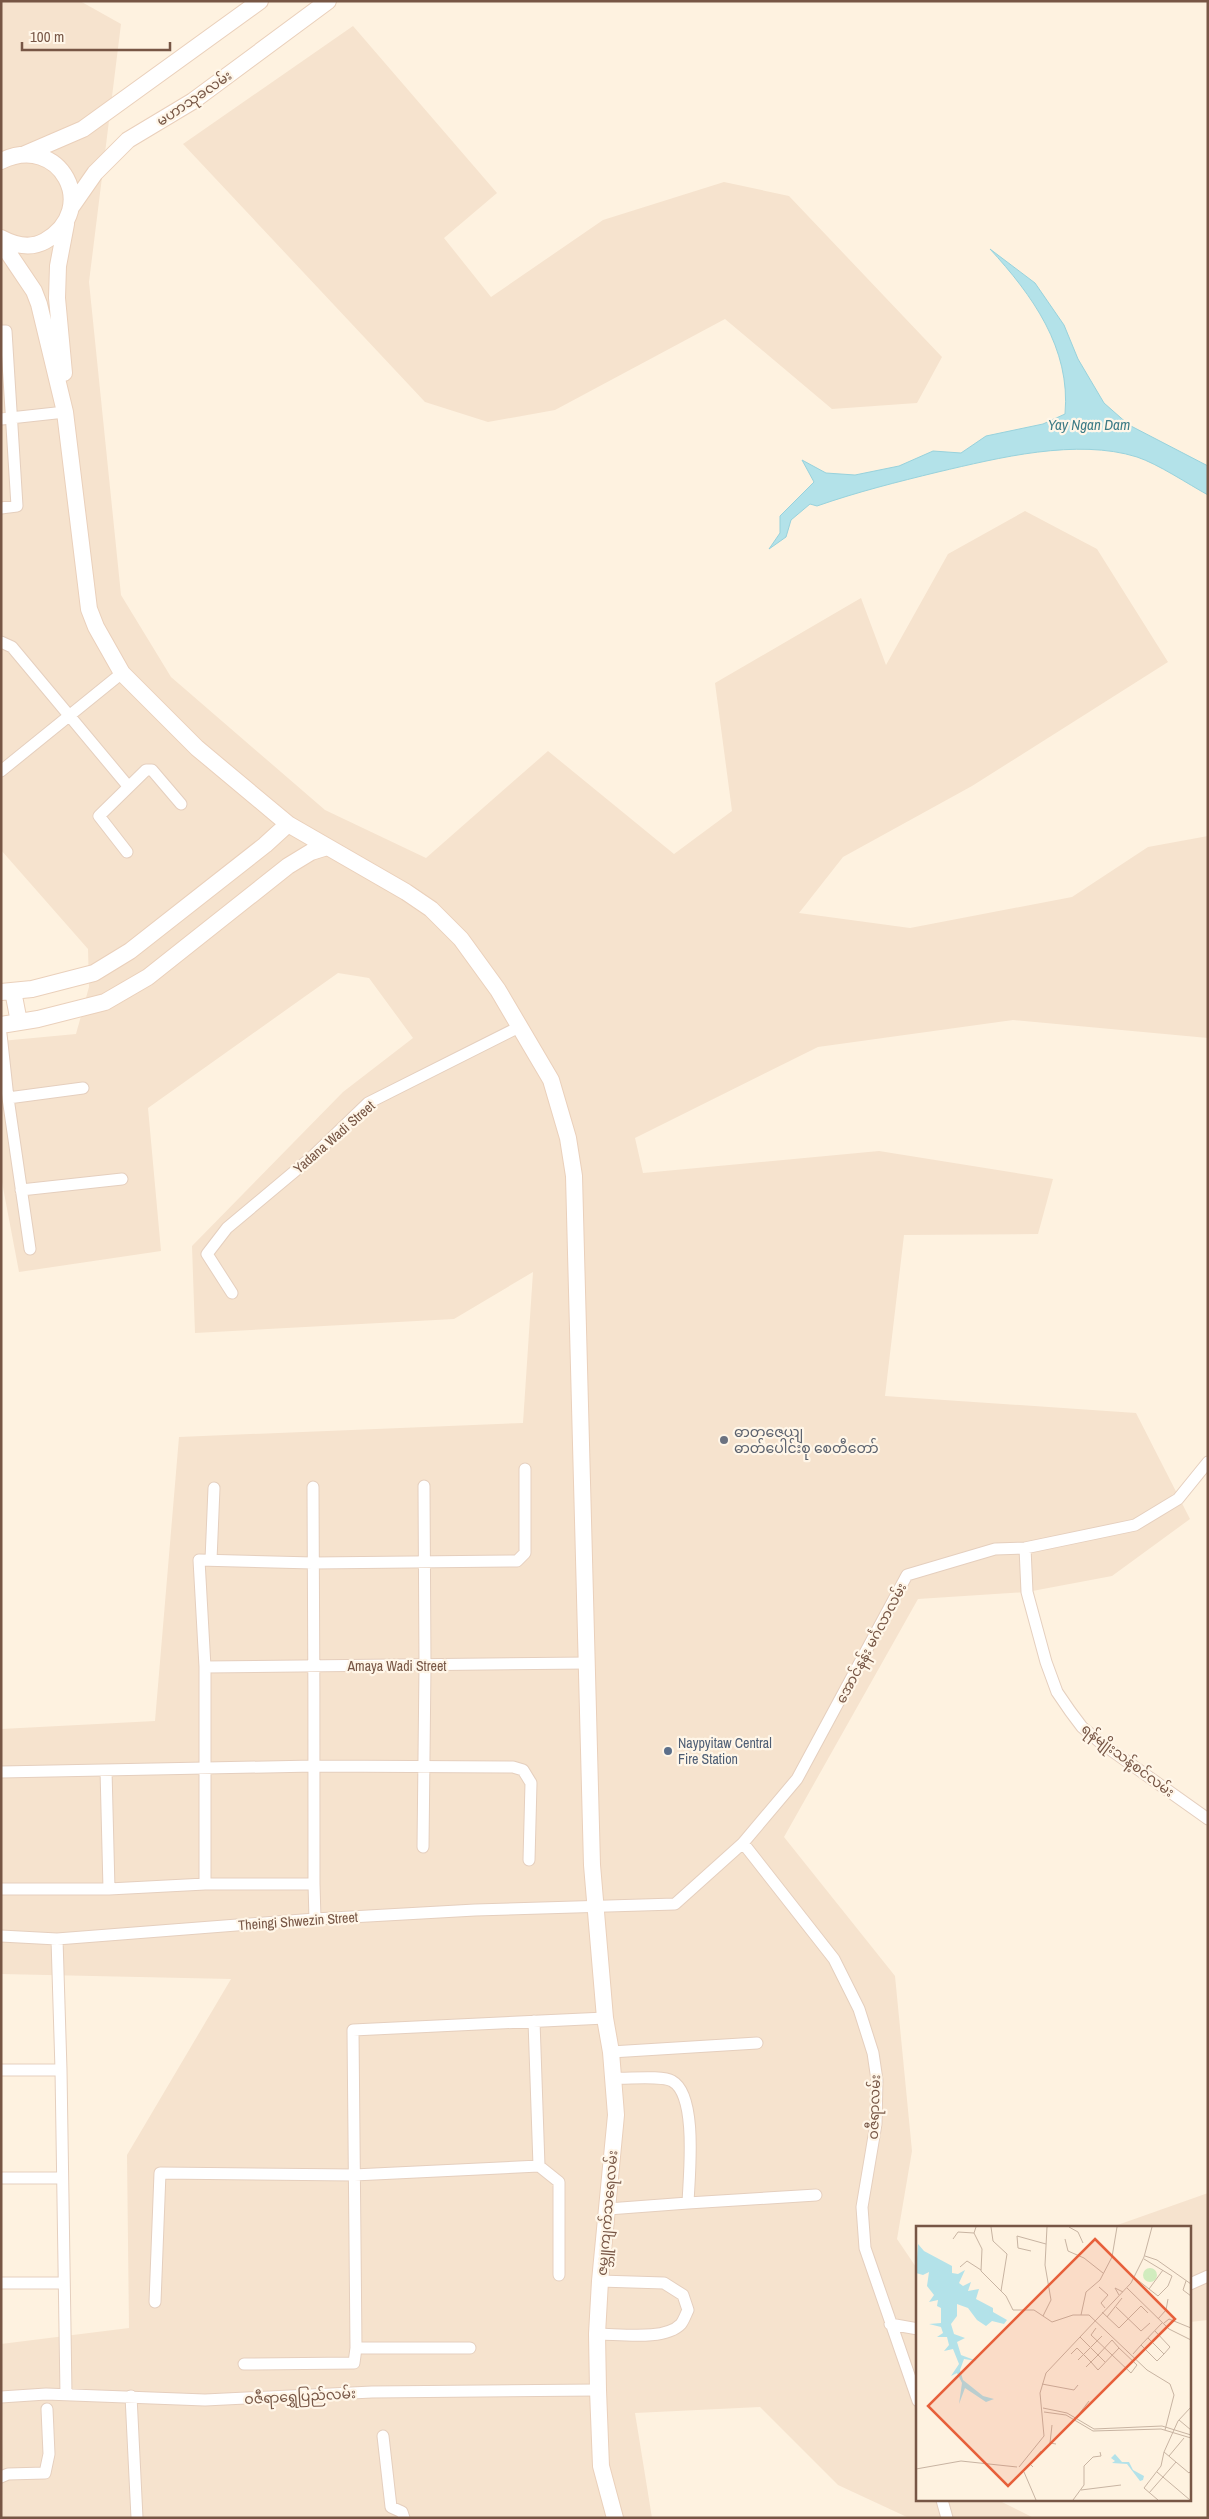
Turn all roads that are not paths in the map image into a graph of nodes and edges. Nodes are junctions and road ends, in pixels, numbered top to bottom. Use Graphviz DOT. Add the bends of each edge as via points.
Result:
graph roads {
  1 [pos="260,1"];
  2 [pos="328,1"];
  3 [pos="25,154"];
  4 [pos="1,161"];
  5 [pos="72,206"];
  6 [pos="66,223"];
  7 [pos="1,238"];
  8 [pos="1,242"];
  9 [pos="1,331"];
  10 [pos="64,409"];
  11 [pos="7,418"];
  12 [pos="1,508"];
  13 [pos="1,642"];
  14 [pos="122,673"];
  15 [pos="68,716"];
  16 [pos="1,771"];
  17 [pos="128,786"];
  18 [pos="181,804"];
  19 [pos="288,824"];
  20 [pos="327,848"];
  21 [pos="127,852"];
  22 [pos="7,992"];
  23 [pos="19,1022"];
  24 [pos="1,1025"];
  25 [pos="521,1026"];
  26 [pos="1,1034"];
  27 [pos="83,1088"];
  28 [pos="8,1098"];
  29 [pos="122,1179"];
  30 [pos="21,1190"];
  31 [pos="30,1249"];
  32 [pos="232,1292"];
  33 [pos="1208,1462"];
  34 [pos="525,1469"];
  35 [pos="424,1486"];
  36 [pos="313,1487"];
  37 [pos="214,1488"];
  38 [pos="1025,1548"];
  39 [pos="211,1560"];
  40 [pos="425,1562"];
  41 [pos="314,1563"];
  42 [pos="588,1663"];
  43 [pos="314,1666"];
  44 [pos="425,1666"];
  45 [pos="205,1667"];
  46 [pos="314,1766"];
  47 [pos="424,1766"];
  48 [pos="204,1768"];
  49 [pos="106,1770"];
  50 [pos="1,1772"];
  51 [pos="1208,1819"];
  52 [pos="743,1843"];
  53 [pos="423,1847"];
  54 [pos="529,1860"];
  55 [pos="205,1884"];
  56 [pos="314,1884"];
  57 [pos="1,1889"];
  58 [pos="109,1889"];
  59 [pos="596,1907"];
  60 [pos="315,1919"];
  61 [pos="1,1936"];
  62 [pos="57,1939"];
  63 [pos="605,2018"];
  64 [pos="534,2021"];
  65 [pos="757,2043"];
  66 [pos="611,2052"];
  67 [pos="1,2070"];
  68 [pos="61,2070"];
  69 [pos="614,2078"];
  70 [pos="539,2166"];
  71 [pos="354,2175"];
  72 [pos="1,2178"];
  73 [pos="62,2178"];
  74 [pos="816,2195"];
  75 [pos="688,2203"];
  76 [pos="608,2209"];
  77 [pos="559,2275"];
  78 [pos="1208,2276"];
  79 [pos="600,2281"];
  80 [pos="1,2283"];
  81 [pos="64,2283"];
  82 [pos="1192,2283"];
  83 [pos="155,2302"];
  84 [pos="890,2324"];
  85 [pos="916,2329"];
  86 [pos="597,2334"];
  87 [pos="356,2348"];
  88 [pos="470,2348"];
  89 [pos="244,2364"];
  90 [pos="598,2390"];
  91 [pos="66,2394"];
  92 [pos="131,2396"];
  93 [pos="916,2396"];
  94 [pos="1,2397"];
  95 [pos="47,2410"];
  96 [pos="384,2436"];
  97 [pos="1,2477"];
  98 [pos="943,2502"];
  99 [pos="137,2518"];
  100 [pos="404,2518"];
  101 [pos="616,2518"];
  102 [pos="947,2518"];
  1 -- 3 [label="main road" via="83,129"];
  2 -- 5 [label="main road, မဟာသုခလမ်း" via="193,101 128,140 95,173"];
  3 -- 4 [label="main road"];
  3 -- 5 [label="main road" via="41,156 55,163 71,190"];
  5 -- 6 [label="main road"];
  6 -- 7 [label="main road" via="55,236 42,243 26,246"];
  6 -- 10 [label="main road" via="58,266"];
  8 -- 10 [label="main road" via="34,291"];
  9 -- 11 [label="street" via="6,331"];
  10 -- 11 [label="street"];
  10 -- 14 [label="main road, ဇမ္ဘူကျက်သရေလမ်း" via="89,609"];
  11 -- 12 [label="street" via="17,506"];
  13 -- 15 [label="street" via="12,647"];
  14 -- 15 [label="street"];
  14 -- 19 [label="main road, ဇမ္ဘူကျက်သရေလမ်း" via="197,748"];
  15 -- 16 [label="street"];
  15 -- 17 [label="street"];
  17 -- 18 [label="street" via="149,769"];
  17 -- 21 [label="street" via="99,816"];
  19 -- 20 [label="main road, ဇမ္ဘူကျက်သရေလမ်း"];
  19 -- 22 [label="main road" via="130,951 94,973"];
  20 -- 23 [label="main road" via="311,852 288,866 148,977 106,1002"];
  20 -- 25 [label="main road, ဇမ္ဘူကျက်သရေလမ်း" via="431,909 461,938"];
  22 -- 23 [label="main road"];
  23 -- 24 [label="main road"];
  25 -- 32 [label="street, Yadana Wadi Street" via="368,1103 313,1156 227,1228 207,1254"];
  25 -- 42 [label="main road, ဇမ္ဘူကျက်သရေလမ်း" via="551,1080 568,1138 574,1176"];
  26 -- 28 [label="street"];
  27 -- 28 [label="street"];
  28 -- 30 [label="street"];
  29 -- 30 [label="street"];
  30 -- 31 [label="street"];
  33 -- 38 [label="street, အောင်နန်း မင်္ဂလာလမ်း" via="1178,1499 1135,1525"];
  34 -- 40 [label="street" via="525,1553 522,1558 517,1561"];
  35 -- 40 [label="street"];
  36 -- 41 [label="street"];
  37 -- 39 [label="street"];
  38 -- 51 [label="street, ရန်မျိုးသန့်စင်လမ်း" via="1027,1592 1057,1692 1082,1727 1101,1743"];
  38 -- 52 [label="street, အောင်နန်း မင်္ဂလာလမ်း" via="995,1549 907,1575 797,1779"];
  39 -- 41 [label="street"];
  39 -- 45 [label="street" via="200,1560"];
  40 -- 41 [label="street"];
  40 -- 44 [label="street"];
  41 -- 43 [label="street"];
  42 -- 44 [label="street, Amaya Wadi Street"];
  42 -- 59 [label="main road, ဇမ္ဘူကျက်သရေလမ်း" via="592,1865"];
  43 -- 44 [label="street, Amaya Wadi Street"];
  43 -- 45 [label="street, Amaya Wadi Street"];
  43 -- 46 [label="street"];
  44 -- 47 [label="street"];
  45 -- 48 [label="street"];
  46 -- 47 [label="street"];
  46 -- 48 [label="street"];
  46 -- 56 [label="street"];
  47 -- 53 [label="street"];
  47 -- 54 [label="street" via="513,1766 523,1770 530,1783"];
  48 -- 49 [label="street"];
  48 -- 55 [label="street"];
  49 -- 50 [label="street"];
  49 -- 58 [label="street"];
  52 -- 59 [label="street, အောင်နန်း မင်္ဂလာလမ်း" via="675,1904"];
  52 -- 84 [label="street, ဝဇီရာလမ်း" via="834,1959 859,2008 873,2053 877,2080 876,2124 862,2215 865,2248"];
  55 -- 56 [label="street"];
  55 -- 58 [label="street"];
  56 -- 60 [label="street"];
  57 -- 58 [label="street"];
  59 -- 60 [label="street, Theingi Shwezin Street"];
  59 -- 63 [label="main road, ဇမ္ဘူကျက်သရေလမ်း"];
  60 -- 62 [label="street, Theingi Shwezin Street"];
  61 -- 62 [label="street, Theingi Shwezin Street"];
  62 -- 68 [label="street"];
  63 -- 64 [label="street"];
  63 -- 66 [label="main road, ဇမ္ဘူကျက်သရေလမ်း"];
  64 -- 70 [label="street"];
  64 -- 71 [label="street" via="353,2030"];
  65 -- 66 [label="street"];
  66 -- 69 [label="main road, ဇမ္ဘူကျက်သရေလမ်း"];
  67 -- 68 [label="street"];
  68 -- 73 [label="street"];
  69 -- 75 [label="street" via="670,2079 679,2086 690,2124"];
  69 -- 76 [label="main road, ဇမ္ဘူကျက်သရေလမ်း" via="616,2115"];
  70 -- 71 [label="street"];
  70 -- 77 [label="street" via="559,2182"];
  71 -- 83 [label="street" via="160,2174"];
  71 -- 87 [label="street"];
  72 -- 73 [label="street"];
  73 -- 81 [label="street"];
  74 -- 75 [label="street"];
  75 -- 76 [label="street"];
  76 -- 79 [label="main road, ဇမ္ဘူကျက်သရေလမ်း"];
  78 -- 82 [label="street"];
  79 -- 86 [label="main road, ဇမ္ဘူကျက်သရေလမ်း"];
  79 -- 86 [label="street" via="664,2283 682,2294 688,2310 682,2323 670,2332"];
  80 -- 81 [label="street"];
  81 -- 91 [label="street"];
  84 -- 85 [label="street"];
  84 -- 93 [label="street, ဝဇီရာလမ်း"];
  86 -- 90 [label="main road, ဇမ္ဘူကျက်သရေလမ်း"];
  87 -- 88 [label="street"];
  87 -- 89 [label="street" via="354,2363"];
  90 -- 92 [label="street, ဝဇီရာရွှေပြည်လမ်း" via="372,2392 205,2400"];
  90 -- 101 [label="main road, ဇမ္ဘူကျက်သရေလမ်း" via="601,2466"];
  91 -- 92 [label="street, ဝဇီရာရွှေပြည်လမ်း"];
  91 -- 94 [label="street, ဝဇီရာရွှေပြည်လမ်း"];
  92 -- 99 [label="street"];
  95 -- 97 [label="street" via="49,2454 45,2473"];
  96 -- 100 [label="street" via="391,2507 402,2512"];
  98 -- 102 [label="street"];
}
